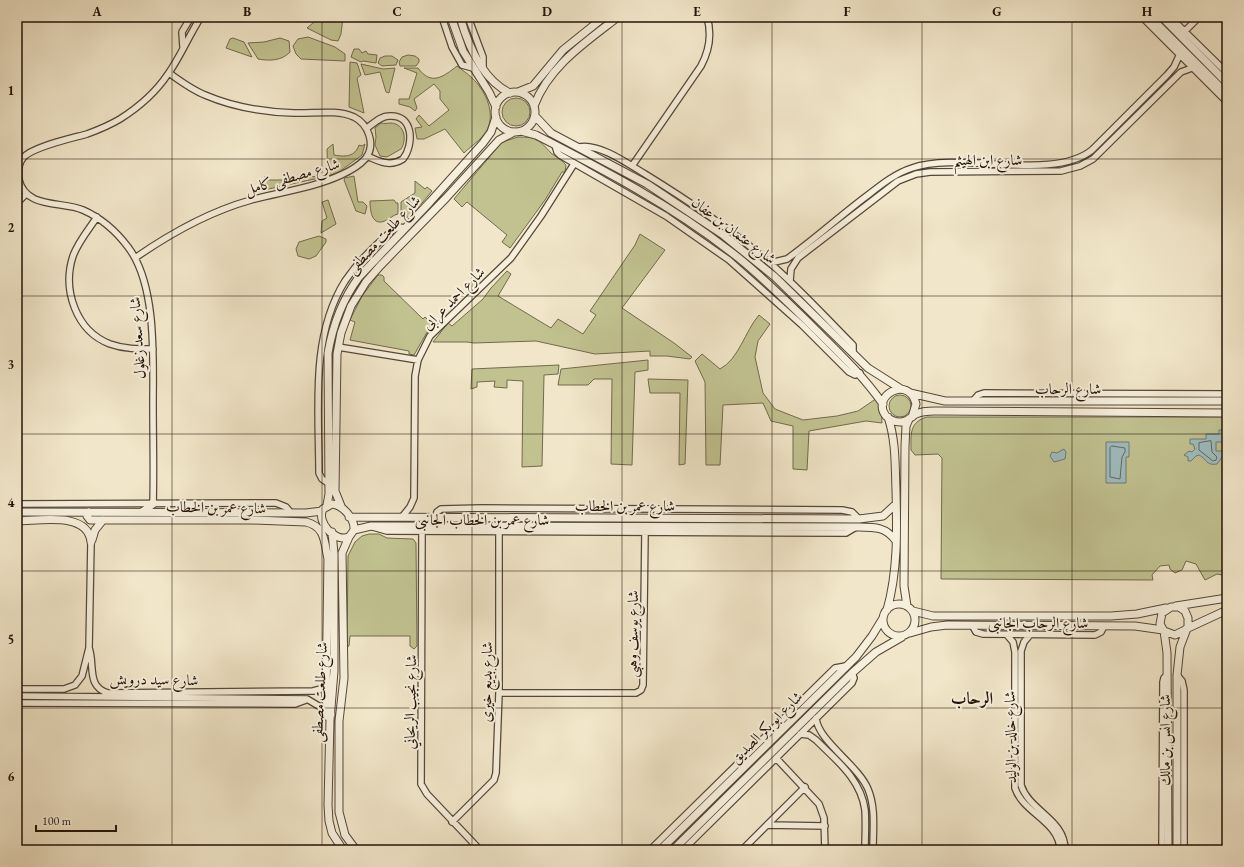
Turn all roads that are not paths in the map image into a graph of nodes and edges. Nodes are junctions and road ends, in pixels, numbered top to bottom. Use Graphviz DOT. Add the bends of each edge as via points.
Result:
graph roads {
  1 [pos="191,17"];
  2 [pos="202,17"];
  3 [pos="442,17"];
  4 [pos="451,17"];
  5 [pos="460,17"];
  6 [pos="468,17"];
  7 [pos="604,17"];
  8 [pos="618,17"];
  9 [pos="707,17"];
  10 [pos="1142,17"];
  11 [pos="1150,17"];
  12 [pos="1162,17"];
  13 [pos="1170,17"];
  14 [pos="1199,17"];
  15 [pos="1182,33"];
  16 [pos="183,47"];
  17 [pos="1179,56"];
  18 [pos="473,68"];
  19 [pos="483,68"];
  20 [pos="1192,68"];
  21 [pos="169,73"];
  22 [pos="1227,73"];
  23 [pos="1227,83"];
  24 [pos="514,93"];
  25 [pos="1224,94"];
  26 [pos="1227,102"];
  27 [pos="534,106"];
  28 [pos="496,108"];
  29 [pos="535,116"];
  30 [pos="496,117"];
  31 [pos="367,128"];
  32 [pos="517,132"];
  33 [pos="555,145"];
  34 [pos="579,147"];
  35 [pos="367,156"];
  36 [pos="18,164"];
  37 [pos="574,164"];
  38 [pos="1000,164"];
  39 [pos="632,166"];
  40 [pos="1000,171"];
  41 [pos="26,194"];
  42 [pos="17,203"];
  43 [pos="97,217"];
  44 [pos="405,228"];
  45 [pos="135,258"];
  46 [pos="770,263"];
  47 [pos="775,277"];
  48 [pos="790,281"];
  49 [pos="769,284"];
  50 [pos="338,347"];
  51 [pos="153,349"];
  52 [pos="853,353"];
  53 [pos="418,360"];
  54 [pos="860,373"];
  55 [pos="901,389"];
  56 [pos="910,392"];
  57 [pos="1227,394"];
  58 [pos="1134,397"];
  59 [pos="1212,401"];
  60 [pos="1227,401"];
  61 [pos="883,404"];
  62 [pos="1211,413"];
  63 [pos="1227,413"];
  64 [pos="888,417"];
  65 [pos="910,418"];
  66 [pos="328,430"];
  67 [pos="336,430"];
  68 [pos="328,483"];
  69 [pos="17,504"];
  70 [pos="153,504"];
  71 [pos="896,504"];
  72 [pos="340,506"];
  73 [pos="324,508"];
  74 [pos="17,512"];
  75 [pos="89,512"];
  76 [pos="141,512"];
  77 [pos="291,512"];
  78 [pos="349,517"];
  79 [pos="402,517"];
  80 [pos="435,517"];
  81 [pos="610,518"];
  82 [pos="859,519"];
  83 [pos="103,520"];
  84 [pos="17,521"];
  85 [pos="326,526"];
  86 [pos="371,526"];
  87 [pos="610,526"];
  88 [pos="856,527"];
  89 [pos="499,528"];
  90 [pos="354,530"];
  91 [pos="332,532"];
  92 [pos="422,532"];
  93 [pos="645,532"];
  94 [pos="349,537"];
  95 [pos="896,541"];
  96 [pos="91,542"];
  97 [pos="328,559"];
  98 [pos="1227,598"];
  99 [pos="1211,601"];
  100 [pos="907,606"];
  101 [pos="1171,607"];
  102 [pos="887,610"];
  103 [pos="1227,610"];
  104 [pos="913,611"];
  105 [pos="1137,614"];
  106 [pos="1217,614"];
  107 [pos="1227,615"];
  108 [pos="883,618"];
  109 [pos="972,625"];
  110 [pos="1104,626"];
  111 [pos="1136,626"];
  112 [pos="1186,630"];
  113 [pos="1163,631"];
  114 [pos="910,633"];
  115 [pos="1007,635"];
  116 [pos="1030,635"];
  117 [pos="902,637"];
  118 [pos="89,648"];
  119 [pos="1167,653"];
  120 [pos="1179,653"];
  121 [pos="846,666"];
  122 [pos="852,673"];
  123 [pos="1167,675"];
  124 [pos="1177,675"];
  125 [pos="327,683"];
  126 [pos="17,689"];
  127 [pos="499,692"];
  128 [pos="17,696"];
  129 [pos="80,700"];
  130 [pos="17,703"];
  131 [pos="1018,708"];
  132 [pos="331,717"];
  133 [pos="816,718"];
  134 [pos="800,734"];
  135 [pos="776,758"];
  136 [pos="328,787"];
  137 [pos="339,787"];
  138 [pos="805,787"];
  139 [pos="452,822"];
  140 [pos="1048,822"];
  141 [pos="767,825"];
  142 [pos="825,826"];
  143 [pos="343,850"];
  144 [pos="356,850"];
  145 [pos="480,850"];
  146 [pos="650,850"];
  147 [pos="660,850"];
  148 [pos="673,850"];
  149 [pos="683,850"];
  150 [pos="742,850"];
  151 [pos="825,850"];
  152 [pos="865,850"];
  153 [pos="873,850"];
  154 [pos="1060,850"];
  155 [pos="1066,850"];
  156 [pos="1162,850"];
  157 [pos="1168,850"];
  158 [pos="1178,850"];
  159 [pos="1184,850"];
  1 -- 16 [label="street" via="182,32"];
  2 -- 16 [label="street"];
  3 -- 18 [label="street" via="462,65"];
  4 -- 18 [label="street" via="460,44"];
  5 -- 19 [label="street"];
  6 -- 19 [label="street" via="483,58"];
  7 -- 24 [label="street" via="563,50 533,86"];
  8 -- 27 [label="street" via="568,57 540,92"];
  9 -- 39 [label="street" via="710,32 706,57"];
  10 -- 17 [label="street"];
  11 -- 25 [label="street"];
  12 -- 15 [label="street"];
  13 -- 15 [label="street"];
  14 -- 15 [label="street"];
  15 -- 22 [label="street"];
  15 -- 23 [label="street"];
  16 -- 21 [label="street"];
  17 -- 20 [label="street"];
  17 -- 38 [label="street, شارع ابن الهيثم" via="1167,75 1083,157 1062,163"];
  18 -- 28 [label="street"];
  19 -- 24 [label="street" via="499,86"];
  20 -- 25 [label="street"];
  20 -- 40 [label="street, شارع ابن الهيثم" via="1181,72 1087,163 1061,171"];
  21 -- 31 [label="street" via="205,95 251,109 344,115 353,117"];
  21 -- 36 [label="street" via="152,93 120,119 89,133 29,152"];
  24 -- 27 [label="street" via="531,99"];
  24 -- 28 [label="street" via="501,98"];
  25 -- 26 [label="street"];
  27 -- 29 [label="street"];
  28 -- 30 [label="street"];
  29 -- 32 [label="street" via="530,126"];
  29 -- 34 [label="street, شارع عثمان بن عفان" via="551,133"];
  30 -- 32 [label="street" via="503,127"];
  30 -- 44 [label="street, شارع طلعت مصطفى" via="483,143"];
  31 -- 35 [label="street" via="370,142"];
  31 -- 35 [label="street" via="384,117 399,118 407,125 411,143 403,159 394,164 383,163"];
  32 -- 33 [label="street, شارع عثمان بن عفان" via="536,135"];
  32 -- 50 [label="street, شارع طلعت مصطفى" via="496,143 366,282 347,315"];
  33 -- 37 [label="street" via="558,154"];
  33 -- 49 [label="street, شارع عثمان بن عفان" via="677,213 717,241"];
  34 -- 39 [label="street" via="596,147"];
  34 -- 47 [label="street, شارع عثمان بن عفان" via="701,218"];
  35 -- 45 [label="street, شارع مصطفى كامل" via="355,168 332,179 250,200 211,214 181,228"];
  36 -- 41 [label="street" via="20,185"];
  37 -- 53 [label="street, شارع احمد عرابى" via="511,258 435,330"];
  37 -- 54 [label="street" via="625,191 709,244 802,325 849,372 855,375"];
  38 -- 40 [label="street"];
  38 -- 46 [label="street, شارع ابن الهيثم" via="937,163 905,170 791,255 782,261"];
  39 -- 46 [label="street" via="713,218"];
  40 -- 48 [label="street, شارع ابن الهيثم" via="930,172 916,174 898,182 798,258 792,269"];
  41 -- 42 [label="street"];
  41 -- 43 [label="street, شارع سعد زغلول" via="42,202 81,209"];
  43 -- 45 [label="street, شارع سعد زغلول" via="119,236"];
  43 -- 51 [label="street" via="77,246 73,257 70,287 74,309 86,328 104,340 121,347"];
  44 -- 66 [label="street, شارع طلعت مصطفى" via="359,277 338,312 328,353"];
  44 -- 68 [label="street" via="393,230 356,267 337,296 325,326 320,366 319,473"];
  45 -- 51 [label="street, شارع سعد زغلول" via="147,293"];
  46 -- 48 [label="street"];
  47 -- 49 [label="street"];
  47 -- 52 [label="street, شارع عثمان بن عفان"];
  48 -- 52 [label="street" via="853,345"];
  49 -- 54 [label="street, شارع عثمان بن عفان"];
  50 -- 53 [label="street"];
  50 -- 67 [label="street, شارع طلعت مصطفى"];
  51 -- 70 [label="street, شارع سعد زغلول"];
  52 -- 55 [label="street, شارع عثمان بن عفان" via="876,374"];
  53 -- 79 [label="street, شارع احمد عرابى" via="415,376 414,498"];
  54 -- 61 [label="street, شارع عثمان بن عفان"];
  55 -- 56 [label="street"];
  55 -- 61 [label="street" via="887,394"];
  56 -- 58 [label="street, شارع الرحاب" via="945,401"];
  56 -- 65 [label="street" via="916,404"];
  57 -- 58 [label="street"];
  58 -- 59 [label="street, شارع الرحاب"];
  59 -- 60 [label="street, شارع الرحاب"];
  59 -- 62 [label="street"];
  61 -- 64 [label="street"];
  62 -- 63 [label="street, شارع الرحاب"];
  62 -- 65 [label="street, شارع الرحاب" via="934,411"];
  64 -- 65 [label="street" via="900,422"];
  64 -- 71 [label="street" via="895,450"];
  65 -- 100 [label="street" via="906,426 904,446 904,586"];
  66 -- 67 [label="street"];
  66 -- 68 [label="street, شارع طلعت مصطفى"];
  67 -- 72 [label="street, شارع طلعت مصطفى" via="335,491"];
  68 -- 73 [label="street, شارع طلعت مصطفى"];
  69 -- 70 [label="street"];
  70 -- 76 [label="street"];
  70 -- 77 [label="street" via="276,503"];
  71 -- 82 [label="street, شارع عمر بن الخطاب" via="883,516"];
  71 -- 95 [label="street"];
  72 -- 73 [label="street" via="335,504"];
  72 -- 78 [label="street"];
  73 -- 77 [label="street, شارع عمر بن الخطاب"];
  73 -- 85 [label="street" via="321,518"];
  74 -- 75 [label="street, شارع عمر بن الخطاب"];
  75 -- 76 [label="street, شارع عمر بن الخطاب"];
  75 -- 83 [label="street, شارع عمر بن الخطاب" via="88,520"];
  76 -- 77 [label="street, شارع عمر بن الخطاب"];
  78 -- 79 [label="street, شارع عمر بن الخطاب"];
  78 -- 90 [label="street" via="354,524"];
  79 -- 80 [label="street, شارع عمر بن الخطاب"];
  80 -- 81 [label="street, شارع عمر بن الخطاب"];
  80 -- 82 [label="street, شارع عمر بن الخطاب الجانبى" via="441,509 482,508 842,510 852,512"];
  81 -- 82 [label="street, شارع عمر بن الخطاب"];
  81 -- 87 [label="street"];
  83 -- 96 [label="street" via="95,530"];
  83 -- 97 [label="street, شارع عمر بن الخطاب" via="306,522 318,527 323,534"];
  84 -- 96 [label="street" via="40,525 78,522 87,529"];
  85 -- 91 [label="street"];
  85 -- 97 [label="street" via="330,541"];
  86 -- 89 [label="street, شارع عمر بن الخطاب"];
  86 -- 90 [label="street, شارع عمر بن الخطاب"];
  86 -- 92 [label="street, شارع عمر بن الخطاب الجانبى" via="387,531"];
  87 -- 88 [label="street, شارع عمر بن الخطاب"];
  87 -- 89 [label="street, شارع عمر بن الخطاب"];
  88 -- 93 [label="street, شارع عمر بن الخطاب الجانبى" via="846,533"];
  88 -- 95 [label="street, شارع عمر بن الخطاب" via="879,528"];
  89 -- 92 [label="street, شارع عمر بن الخطاب الجانبى"];
  89 -- 93 [label="street, شارع عمر بن الخطاب الجانبى"];
  89 -- 127 [label="street, شارع بديع خيرى"];
  90 -- 94 [label="street"];
  91 -- 94 [label="street" via="338,538"];
  91 -- 132 [label="street, شارع طلعت مصطفى" via="334,671"];
  92 -- 139 [label="street, شارع نجيب الريحاني" via="421,784"];
  93 -- 127 [label="street, شارع يوسف وهبى" via="641,690 636,693"];
  94 -- 137 [label="street, شارع طلعت مصطفى" via="342,553 344,678 339,721"];
  95 -- 102 [label="street" via="894,580"];
  96 -- 118 [label="street"];
  97 -- 125 [label="street"];
  98 -- 99 [label="street"];
  99 -- 101 [label="street"];
  99 -- 106 [label="street" via="1209,609"];
  100 -- 102 [label="street" via="898,604"];
  100 -- 104 [label="street"];
  101 -- 105 [label="street"];
  101 -- 112 [label="street" via="1182,609 1187,614 1189,622"];
  101 -- 113 [label="street" via="1162,613 1160,620"];
  102 -- 108 [label="street"];
  103 -- 106 [label="street"];
  104 -- 105 [label="street" via="933,616"];
  104 -- 114 [label="street" via="915,625"];
  105 -- 111 [label="street" via="1140,622"];
  106 -- 107 [label="street"];
  106 -- 112 [label="street"];
  108 -- 117 [label="street" via="886,630 890,634"];
  108 -- 121 [label="street, شارع ابو بكر الصديق" via="868,643"];
  109 -- 110 [label="street"];
  109 -- 114 [label="street" via="940,626"];
  109 -- 115 [label="street, شارع الرحاب الجانبى" via="979,634"];
  110 -- 111 [label="street"];
  110 -- 116 [label="street, شارع الرحاب الجانبى" via="1101,632 1095,635"];
  111 -- 113 [label="street"];
  112 -- 113 [label="street" via="1175,635"];
  112 -- 120 [label="street, شارع انس بن مالك"];
  113 -- 119 [label="street, شارع انس بن مالك"];
  114 -- 117 [label="street"];
  115 -- 116 [label="street, شارع الرحاب الجانبى"];
  115 -- 131 [label="street, شارع خالد بن الوليد" via="1013,642 1015,652"];
  116 -- 131 [label="street, شارع خالد بن الوليد" via="1021,651"];
  117 -- 122 [label="street, شارع ابو بكر الصديق" via="876,652"];
  118 -- 125 [label="street, شارع سيد درويش" via="93,681 98,688 108,692 313,691 321,689"];
  118 -- 126 [label="street" via="82,676 72,687 61,690"];
  119 -- 120 [label="street" via="1173,650"];
  119 -- 123 [label="street, شارع انس بن مالك"];
  120 -- 124 [label="street, شارع انس بن مالك"];
  121 -- 146 [label="street" via="835,668"];
  121 -- 147 [label="street, شارع ابو بكر الصديق"];
  122 -- 133 [label="street" via="852,683"];
  122 -- 148 [label="street, شارع ابو بكر الصديق"];
  123 -- 156 [label="street" via="1163,682"];
  123 -- 157 [label="street, شارع انس بن مالك"];
  124 -- 158 [label="street, شارع انس بن مالك"];
  124 -- 159 [label="street" via="1184,690"];
  125 -- 132 [label="street" via="326,704"];
  127 -- 139 [label="street, شارع بديع خيرى" via="494,780"];
  128 -- 129 [label="street"];
  129 -- 130 [label="street"];
  129 -- 132 [label="street" via="295,704 307,699"];
  131 -- 140 [label="street, شارع خالد بن الوليد" via="1015,788 1020,797"];
  132 -- 136 [label="street, شارع طلعت مصطفى"];
  133 -- 134 [label="street"];
  133 -- 153 [label="street" via="822,734 861,775 868,788 873,808"];
  134 -- 135 [label="street"];
  134 -- 152 [label="street" via="816,740 856,784 865,810"];
  135 -- 138 [label="street"];
  135 -- 149 [label="street"];
  136 -- 137 [label="street"];
  136 -- 143 [label="street, شارع طلعت مصطفى" via="329,824"];
  137 -- 144 [label="street, شارع طلعت مصطفى" via="340,822 345,835"];
  138 -- 141 [label="street"];
  138 -- 142 [label="street" via="819,804"];
  139 -- 145 [label="street, شارع نجيب الريحاني"];
  140 -- 154 [label="street, شارع خالد بن الوليد" via="1057,836"];
  140 -- 155 [label="street, شارع خالد بن الوليد" via="1062,832"];
  141 -- 142 [label="street"];
  141 -- 150 [label="street"];
  142 -- 151 [label="street"];
}
